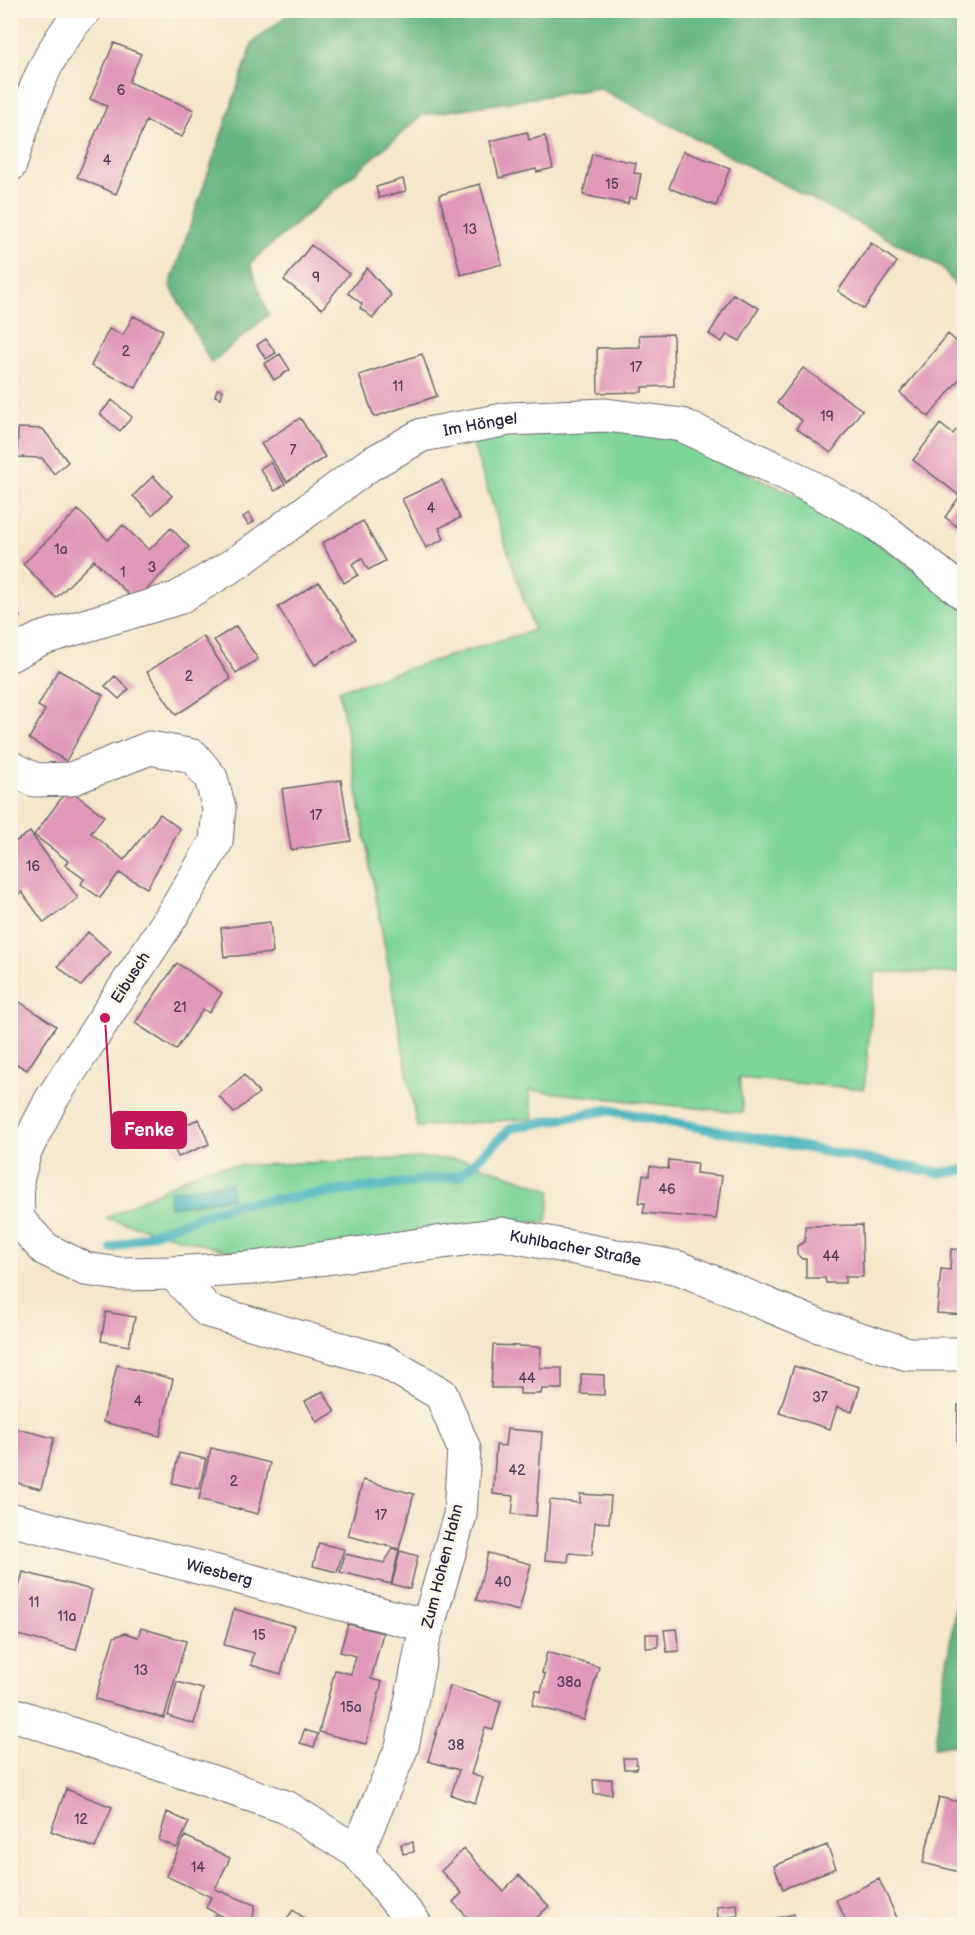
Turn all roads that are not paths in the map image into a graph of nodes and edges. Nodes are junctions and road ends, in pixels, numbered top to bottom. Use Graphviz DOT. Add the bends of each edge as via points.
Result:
graph roads {
  1 [pos="85,10"];
  2 [pos="10,165"];
  3 [pos="962,592"];
  4 [pos="10,655"];
  5 [pos="10,767"];
  6 [pos="173,1273"];
  7 [pos="964,1354"];
  8 [pos="10,1519"];
  9 [pos="428,1626"];
  10 [pos="10,1713"];
  11 [pos="357,1852"];
  12 [pos="415,1924"];
  1 -- 2 [label="street" via="69,26 33,91"];
  3 -- 4 [label="street, Im Höngel" via="876,523 789,475 682,425 606,415 509,419 422,435 369,465 238,562 178,598 40,639"];
  5 -- 6 [label="street, Eibusch" via="35,780 71,779 150,748 194,756 211,778 219,808 216,842 51,1100 25,1151 17,1180 18,1220 54,1256 85,1269 120,1274"];
  6 -- 7 [label="street, Kuhlbacher Straße" via="253,1268 501,1234 679,1268 819,1326 908,1354"];
  6 -- 9 [label="street, Zum Hohen Hahn" via="208,1311 384,1361 441,1394 464,1449 460,1515"];
  8 -- 9 [label="street, Wiesberg"];
  9 -- 11 [label="street, Zum Hohen Hahn" via="402,1747"];
  10 -- 11 [label="street" via="286,1807"];
  11 -- 12 [label="street"];
}
